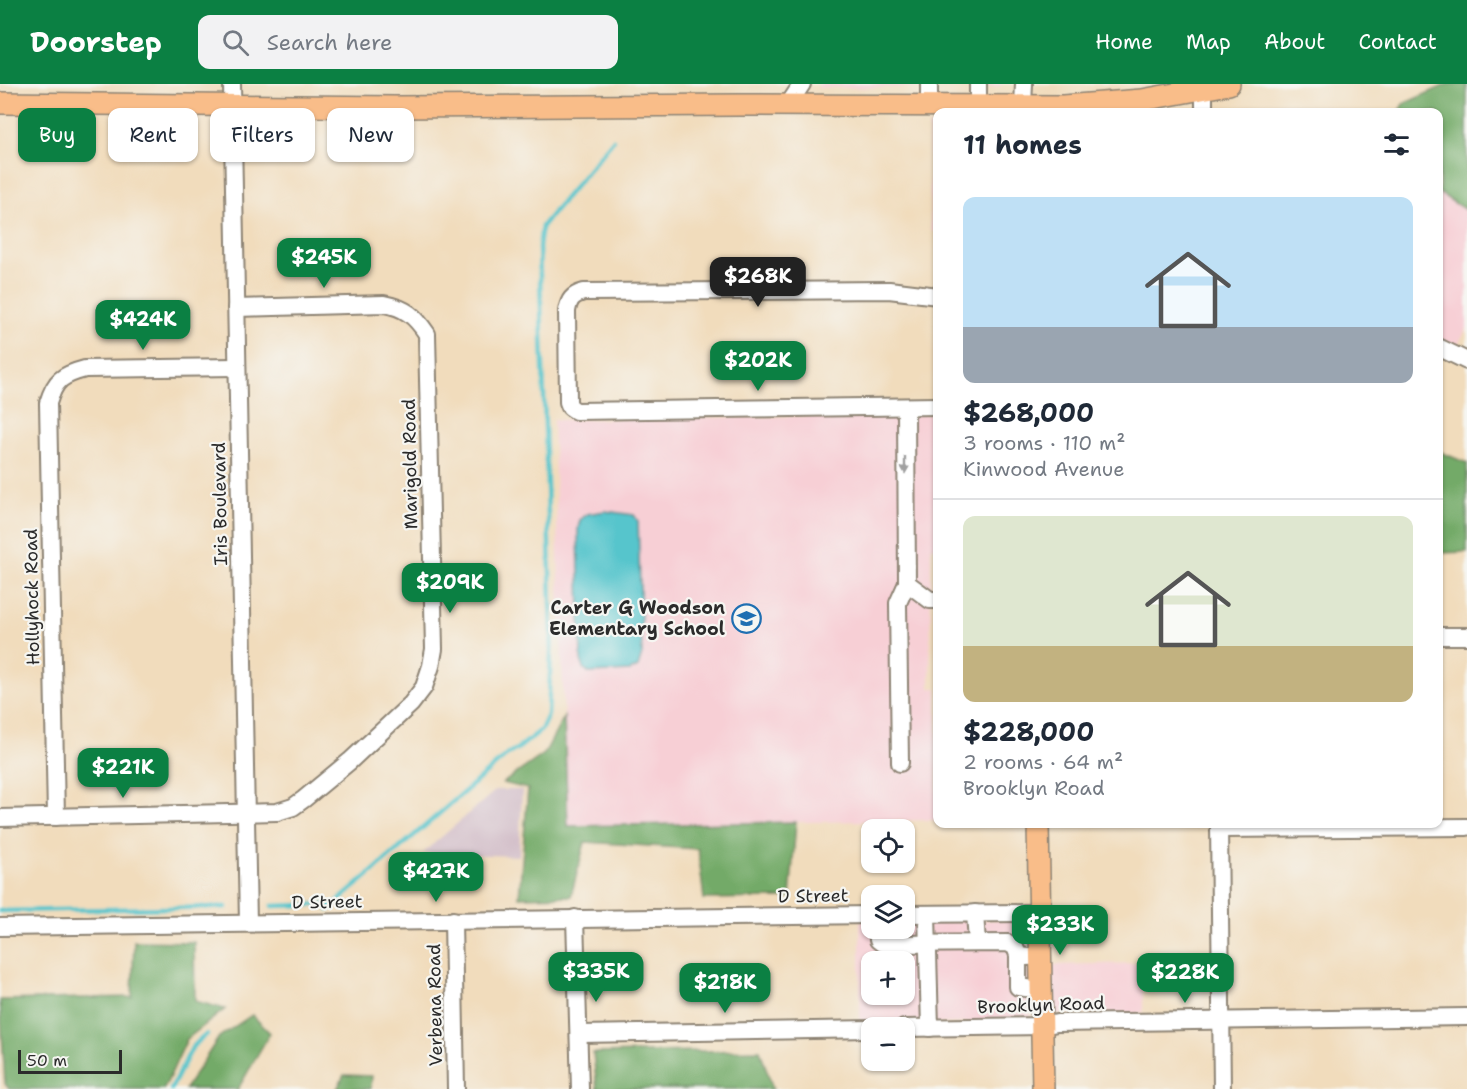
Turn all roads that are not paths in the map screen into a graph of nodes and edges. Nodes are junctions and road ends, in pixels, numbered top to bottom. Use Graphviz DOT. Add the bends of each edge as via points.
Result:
graph roads {
  1 [pos="802,84"];
  2 [pos="929,84"];
  3 [pos="978,84"];
  4 [pos="1024,84"];
  5 [pos="1229,84"];
  6 [pos="1204,89"];
  7 [pos="232,94"];
  8 [pos="0,104"];
  9 [pos="788,105"];
  10 [pos="929,106"];
  11 [pos="978,106"];
  12 [pos="1142,106"];
  13 [pos="1008,108"];
  14 [pos="1023,108"];
  15 [pos="1036,108"];
  16 [pos="1204,108"];
  17 [pos="933,295"];
  18 [pos="236,308"];
  19 [pos="1443,350"];
  20 [pos="1467,361"];
  21 [pos="237,367"];
  22 [pos="933,406"];
  23 [pos="906,407"];
  24 [pos="907,583"];
  25 [pos="933,599"];
  26 [pos="1443,636"];
  27 [pos="1467,636"];
  28 [pos="900,764"];
  29 [pos="246,814"];
  30 [pos="56,817"];
  31 [pos="0,818"];
  32 [pos="1443,827"];
  33 [pos="1467,827"];
  34 [pos="1038,828"];
  35 [pos="1219,828"];
  36 [pos="1040,913"];
  37 [pos="915,914"];
  38 [pos="927,914"];
  39 [pos="975,914"];
  40 [pos="861,915"];
  41 [pos="575,918"];
  42 [pos="453,920"];
  43 [pos="248,923"];
  44 [pos="0,927"];
  45 [pos="878,939"];
  46 [pos="977,943"];
  47 [pos="928,944"];
  48 [pos="1018,954"];
  49 [pos="1041,956"];
  50 [pos="1041,990"];
  51 [pos="1467,1017"];
  52 [pos="1221,1021"];
  53 [pos="1042,1026"];
  54 [pos="915,1028"];
  55 [pos="930,1028"];
  56 [pos="861,1029"];
  57 [pos="580,1034"];
  58 [pos="456,1089"];
  59 [pos="580,1089"];
  60 [pos="1042,1089"];
  61 [pos="1222,1089"];
  1 -- 9 [label="street"];
  2 -- 10 [label="street"];
  3 -- 11 [label="street"];
  4 -- 14 [label="street"];
  5 -- 6 [label="main road"];
  6 -- 12 [label="main road"];
  6 -- 16 [label="street"];
  7 -- 8 [label="main road"];
  7 -- 9 [label="main road" via="417,107"];
  7 -- 18 [label="street, Iris Boulevard"];
  9 -- 10 [label="main road"];
  10 -- 11 [label="main road"];
  11 -- 13 [label="main road"];
  12 -- 15 [label="main road"];
  17 -- 23 [label="street" via="889,290 584,292 568,303 567,393 570,407 576,411"];
  18 -- 21 [label="street, Iris Boulevard"];
  18 -- 29 [label="street, Marigold Road" via="384,304 406,310 427,334 433,637 431,666 424,687 411,704 293,807"];
  19 -- 20 [label="street"];
  21 -- 29 [label="street, Iris Boulevard"];
  21 -- 30 [label="street, Hollyhock Road" via="85,369 60,379 52,388 48,403"];
  22 -- 23 [label="street"];
  23 -- 24 [label="street, one-way"];
  24 -- 25 [label="street"];
  24 -- 28 [label="street" via="898,603"];
  26 -- 27 [label="street"];
  29 -- 30 [label="street, Marigold Road"];
  29 -- 43 [label="street, Iris Boulevard"];
  30 -- 31 [label="street, Marigold Road"];
  32 -- 33 [label="street"];
  34 -- 36 [label="main road"];
  35 -- 52 [label="street"];
  36 -- 39 [label="street"];
  36 -- 49 [label="main road"];
  37 -- 38 [label="street"];
  38 -- 39 [label="street"];
  38 -- 47 [label="street"];
  39 -- 46 [label="street"];
  40 -- 41 [label="street, D Street"];
  41 -- 42 [label="street, D Street"];
  41 -- 57 [label="street"];
  42 -- 43 [label="street, D Street"];
  42 -- 58 [label="street, Verbena Road"];
  43 -- 44 [label="street, D Street"];
  45 -- 47 [label="street" via="882,943"];
  46 -- 47 [label="street"];
  46 -- 48 [label="street" via="1008,943"];
  47 -- 55 [label="street"];
  48 -- 49 [label="street"];
  48 -- 50 [label="street" via="1018,987"];
  49 -- 50 [label="main road"];
  50 -- 53 [label="main road"];
  51 -- 52 [label="street, Brooklyn Road"];
  52 -- 53 [label="street, Brooklyn Road"];
  52 -- 61 [label="street"];
  53 -- 55 [label="street, Brooklyn Road"];
  53 -- 60 [label="main road"];
  54 -- 55 [label="street, Brooklyn Road"];
  56 -- 57 [label="street"];
  57 -- 59 [label="street"];
}
